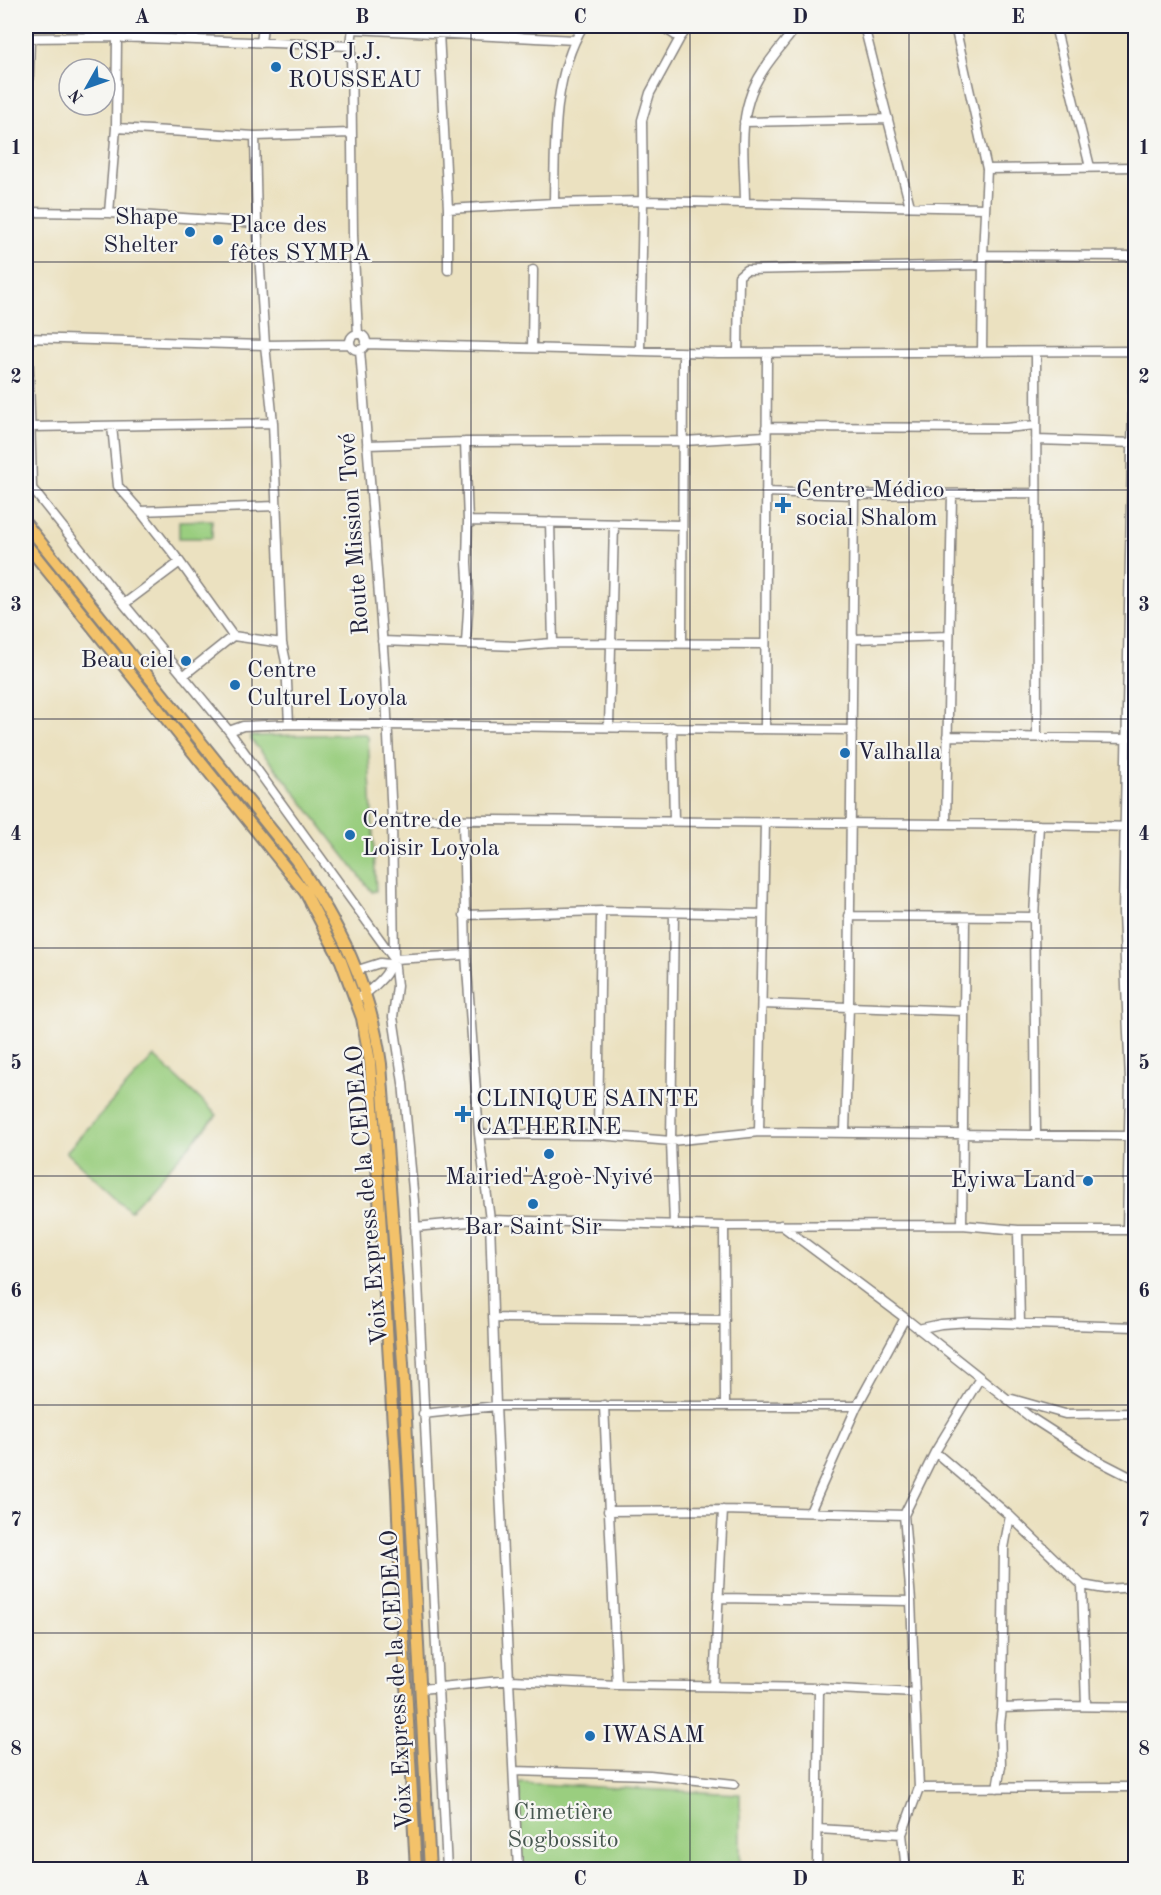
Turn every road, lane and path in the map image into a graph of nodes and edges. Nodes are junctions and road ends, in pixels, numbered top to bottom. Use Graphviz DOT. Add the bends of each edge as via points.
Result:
graph roads {
  1 [pos="124,26"];
  2 [pos="263,26"];
  3 [pos="584,26"];
  4 [pos="662,26"];
  5 [pos="689,26"];
  6 [pos="797,26"];
  7 [pos="864,26"];
  8 [pos="955,26"];
  9 [pos="1055,26"];
  10 [pos="353,27"];
  11 [pos="439,32"];
  12 [pos="28,38"];
  13 [pos="121,38"];
  14 [pos="680,38"];
  15 [pos="575,40"];
  16 [pos="261,43"];
  17 [pos="351,46"];
  18 [pos="888,119"];
  19 [pos="744,122"];
  20 [pos="26,126"];
  21 [pos="116,128"];
  22 [pos="351,133"];
  23 [pos="255,136"];
  24 [pos="26,159"];
  25 [pos="1090,167"];
  26 [pos="1136,167"];
  27 [pos="987,169"];
  28 [pos="643,201"];
  29 [pos="554,203"];
  30 [pos="745,203"];
  31 [pos="910,206"];
  32 [pos="985,208"];
  33 [pos="448,209"];
  34 [pos="26,212"];
  35 [pos="109,213"];
  36 [pos="257,223"];
  37 [pos="982,255"];
  38 [pos="1136,256"];
  39 [pos="982,265"];
  40 [pos="448,270"];
  41 [pos="534,270"];
  42 [pos="26,326"];
  43 [pos="358,334"];
  44 [pos="27,338"];
  45 [pos="350,344"];
  46 [pos="265,345"];
  47 [pos="363,347"];
  48 [pos="532,348"];
  49 [pos="640,350"];
  50 [pos="1135,351"];
  51 [pos="982,352"];
  52 [pos="1036,352"];
  53 [pos="683,353"];
  54 [pos="738,353"];
  55 [pos="767,353"];
  56 [pos="273,423"];
  57 [pos="1036,425"];
  58 [pos="112,426"];
  59 [pos="31,427"];
  60 [pos="766,432"];
  61 [pos="1036,440"];
  62 [pos="684,441"];
  63 [pos="465,442"];
  64 [pos="1133,443"];
  65 [pos="367,445"];
  66 [pos="29,484"];
  67 [pos="766,492"];
  68 [pos="1036,493"];
  69 [pos="952,494"];
  70 [pos="854,495"];
  71 [pos="276,506"];
  72 [pos="141,511"];
  73 [pos="468,521"];
  74 [pos="550,522"];
  75 [pos="26,524"];
  76 [pos="614,524"];
  77 [pos="681,525"];
  78 [pos="26,544"];
  79 [pos="180,562"];
  80 [pos="124,604"];
  81 [pos="233,636"];
  82 [pos="949,636"];
  83 [pos="853,639"];
  84 [pos="382,641"];
  85 [pos="611,642"];
  86 [pos="282,643"];
  87 [pos="466,643"];
  88 [pos="553,643"];
  89 [pos="682,643"];
  90 [pos="1132,643"];
  91 [pos="765,644"];
  92 [pos="183,676"];
  93 [pos="289,724"];
  94 [pos="387,726"];
  95 [pos="609,726"];
  96 [pos="672,728"];
  97 [pos="765,729"];
  98 [pos="852,730"];
  99 [pos="229,731"];
  100 [pos="947,736"];
  101 [pos="1037,737"];
  102 [pos="1127,739"];
  103 [pos="393,819"];
  104 [pos="463,819"];
  105 [pos="674,821"];
  106 [pos="765,822"];
  107 [pos="851,823"];
  108 [pos="946,824"];
  109 [pos="1039,825"];
  110 [pos="1124,828"];
  111 [pos="1136,828"];
  112 [pos="601,911"];
  113 [pos="674,912"];
  114 [pos="763,914"];
  115 [pos="1123,914"];
  116 [pos="1136,914"];
  117 [pos="464,915"];
  118 [pos="849,916"];
  119 [pos="965,917"];
  120 [pos="1034,917"];
  121 [pos="466,955"];
  122 [pos="392,961"];
  123 [pos="358,970"];
  124 [pos="366,994"];
  125 [pos="355,998"];
  126 [pos="762,1004"];
  127 [pos="849,1006"];
  128 [pos="963,1011"];
  129 [pos="1133,1081"];
  130 [pos="845,1131"];
  131 [pos="759,1132"];
  132 [pos="963,1133"];
  133 [pos="479,1134"];
  134 [pos="1036,1134"];
  135 [pos="598,1135"];
  136 [pos="1130,1136"];
  137 [pos="671,1141"];
  138 [pos="490,1220"];
  139 [pos="674,1224"];
  140 [pos="781,1225"];
  141 [pos="962,1225"];
  142 [pos="724,1226"];
  143 [pos="416,1227"];
  144 [pos="1131,1229"];
  145 [pos="1018,1230"];
  146 [pos="398,1305"];
  147 [pos="386,1306"];
  148 [pos="493,1318"];
  149 [pos="905,1318"];
  150 [pos="724,1320"];
  151 [pos="1020,1324"];
  152 [pos="1136,1327"];
  153 [pos="918,1329"];
  154 [pos="980,1378"];
  155 [pos="1006,1396"];
  156 [pos="604,1405"];
  157 [pos="725,1405"];
  158 [pos="496,1406"];
  159 [pos="857,1406"];
  160 [pos="1054,1412"];
  161 [pos="1136,1413"];
  162 [pos="423,1414"];
  163 [pos="1046,1427"];
  164 [pos="935,1452"];
  165 [pos="1136,1480"];
  166 [pos="723,1510"];
  167 [pos="609,1511"];
  168 [pos="810,1512"];
  169 [pos="904,1515"];
  170 [pos="1010,1516"];
  171 [pos="1082,1585"];
  172 [pos="1136,1587"];
  173 [pos="718,1598"];
  174 [pos="911,1601"];
  175 [pos="510,1680"];
  176 [pos="617,1685"];
  177 [pos="714,1686"];
  178 [pos="438,1688"];
  179 [pos="819,1688"];
  180 [pos="421,1689"];
  181 [pos="915,1694"];
  182 [pos="1086,1706"];
  183 [pos="1136,1707"];
  184 [pos="1002,1708"];
  185 [pos="410,1763"];
  186 [pos="425,1763"];
  187 [pos="514,1772"];
  188 [pos="734,1784"];
  189 [pos="1136,1787"];
  190 [pos="919,1788"];
  191 [pos="997,1788"];
  192 [pos="818,1829"];
  193 [pos="902,1834"];
  194 [pos="416,1869"];
  195 [pos="430,1869"];
  196 [pos="447,1869"];
  197 [pos="518,1869"];
  198 [pos="817,1869"];
  199 [pos="906,1869"];
  1 -- 13 [label="street"];
  2 -- 16 [label="street"];
  3 -- 15 [label="street"];
  4 -- 14 [label="street"];
  5 -- 14 [label="street"];
  6 -- 19 [label="street" via="757,81"];
  7 -- 18 [label="street"];
  8 -- 27 [label="street"];
  9 -- 25 [label="street"];
  10 -- 11 [label="street"];
  10 -- 17 [label="street"];
  11 -- 15 [label="street"];
  11 -- 33 [label="street"];
  12 -- 13 [label="street"];
  12 -- 20 [label="street"];
  13 -- 16 [label="street"];
  13 -- 21 [label="street"];
  14 -- 28 [label="street" via="650,93 642,120"];
  15 -- 29 [label="street" via="564,74 556,125"];
  16 -- 17 [label="street"];
  17 -- 22 [label="street"];
  18 -- 19 [label="street"];
  18 -- 31 [label="street"];
  19 -- 30 [label="street"];
  20 -- 24 [label="street"];
  21 -- 23 [label="street"];
  21 -- 35 [label="street"];
  22 -- 23 [label="street"];
  22 -- 43 [label="street"];
  23 -- 36 [label="street"];
  25 -- 26 [label="street"];
  25 -- 27 [label="street"];
  27 -- 32 [label="street"];
  28 -- 29 [label="street"];
  28 -- 30 [label="street"];
  28 -- 49 [label="street"];
  29 -- 33 [label="street"];
  30 -- 31 [label="street"];
  31 -- 32 [label="street"];
  32 -- 37 [label="street"];
  33 -- 40 [label="street"];
  34 -- 35 [label="street"];
  35 -- 36 [label="street"];
  36 -- 46 [label="street"];
  37 -- 38 [label="street"];
  37 -- 39 [label="street"];
  39 -- 51 [label="street"];
  39 -- 54 [label="street" via="746,270 738,281"];
  41 -- 48 [label="street"];
  42 -- 44 [label="street"];
  43 -- 45 [label="street"];
  43 -- 47 [label="street" via="365,338"];
  44 -- 46 [label="street"];
  44 -- 59 [label="street"];
  45 -- 46 [label="street"];
  45 -- 47 [label="street" via="354,349"];
  46 -- 56 [label="street"];
  47 -- 48 [label="street"];
  47 -- 65 [label="street, Route Mission Tové"];
  48 -- 49 [label="street"];
  49 -- 53 [label="street"];
  50 -- 52 [label="street"];
  50 -- 64 [label="street"];
  51 -- 52 [label="street"];
  51 -- 55 [label="street"];
  52 -- 57 [label="street"];
  53 -- 54 [label="street"];
  53 -- 62 [label="street"];
  54 -- 55 [label="street"];
  55 -- 60 [label="street"];
  56 -- 58 [label="street"];
  56 -- 71 [label="street"];
  57 -- 60 [label="street"];
  57 -- 61 [label="street"];
  58 -- 59 [label="street"];
  58 -- 72 [label="street" via="118,486"];
  59 -- 66 [label="street"];
  60 -- 62 [label="street"];
  60 -- 67 [label="street"];
  61 -- 64 [label="street"];
  61 -- 68 [label="street"];
  62 -- 63 [label="street"];
  62 -- 77 [label="street"];
  63 -- 65 [label="street"];
  63 -- 73 [label="street"];
  64 -- 90 [label="street"];
  65 -- 84 [label="street, Route Mission Tové"];
  66 -- 80 [label="street"];
  67 -- 70 [label="street"];
  67 -- 91 [label="street"];
  68 -- 69 [label="street"];
  68 -- 101 [label="street"];
  69 -- 70 [label="street"];
  69 -- 82 [label="street"];
  70 -- 83 [label="street"];
  71 -- 72 [label="street"];
  71 -- 86 [label="street"];
  72 -- 79 [label="street"];
  73 -- 74 [label="street"];
  73 -- 87 [label="street"];
  74 -- 76 [label="street"];
  74 -- 88 [label="street"];
  75 -- 123 [label="main road, Voix Express de la CEDEAO" via="295,859 326,906"];
  76 -- 77 [label="street"];
  76 -- 85 [label="street"];
  77 -- 89 [label="street"];
  78 -- 125 [label="main road" via="305,892 337,951"];
  79 -- 80 [label="street"];
  79 -- 81 [label="street"];
  80 -- 92 [label="street"];
  81 -- 86 [label="street"];
  81 -- 92 [label="street"];
  82 -- 83 [label="street"];
  82 -- 100 [label="street"];
  83 -- 98 [label="street"];
  84 -- 87 [label="street"];
  84 -- 94 [label="street, Route Mission Tové"];
  85 -- 88 [label="street"];
  85 -- 89 [label="street"];
  85 -- 95 [label="street"];
  86 -- 93 [label="street"];
  87 -- 88 [label="street"];
  89 -- 91 [label="street"];
  90 -- 102 [label="street"];
  91 -- 97 [label="street"];
  92 -- 99 [label="street"];
  93 -- 94 [label="street"];
  93 -- 99 [label="street" via="243,726"];
  94 -- 95 [label="street"];
  94 -- 103 [label="street, Route Mission Tové"];
  95 -- 96 [label="street"];
  96 -- 97 [label="street"];
  96 -- 105 [label="street"];
  97 -- 98 [label="street"];
  98 -- 107 [label="street"];
  99 -- 122 [label="street"];
  100 -- 101 [label="street"];
  100 -- 108 [label="street"];
  101 -- 102 [label="street"];
  102 -- 110 [label="street"];
  103 -- 104 [label="street"];
  103 -- 122 [label="street, Route Mission Tové"];
  104 -- 105 [label="street"];
  104 -- 117 [label="street"];
  105 -- 106 [label="street"];
  106 -- 107 [label="street"];
  106 -- 114 [label="street"];
  107 -- 108 [label="street"];
  107 -- 118 [label="street"];
  108 -- 109 [label="street"];
  109 -- 110 [label="street"];
  109 -- 120 [label="street"];
  110 -- 111 [label="street"];
  110 -- 115 [label="street"];
  112 -- 113 [label="street"];
  112 -- 117 [label="street"];
  112 -- 135 [label="street"];
  113 -- 114 [label="street"];
  113 -- 137 [label="street"];
  114 -- 126 [label="street"];
  115 -- 116 [label="street"];
  115 -- 129 [label="street"];
  117 -- 121 [label="street"];
  118 -- 119 [label="street"];
  118 -- 127 [label="street"];
  119 -- 120 [label="street"];
  119 -- 128 [label="street"];
  120 -- 134 [label="street"];
  121 -- 122 [label="street"];
  121 -- 133 [label="street"];
  122 -- 123 [label="street"];
  122 -- 124 [label="street"];
  122 -- 143 [label="street, Route Mission Tové" via="397,986 393,1017"];
  123 -- 124 [label="main road, Voix Express de la CEDEAO"];
  124 -- 125 [label="street"];
  124 -- 146 [label="main road, Voix Express de la CEDEAO" via="381,1064"];
  125 -- 147 [label="main road" via="370,1062"];
  126 -- 127 [label="street"];
  126 -- 131 [label="street"];
  127 -- 128 [label="street"];
  127 -- 130 [label="street"];
  128 -- 132 [label="street"];
  129 -- 136 [label="street"];
  130 -- 131 [label="street"];
  130 -- 132 [label="street"];
  131 -- 137 [label="street"];
  132 -- 134 [label="street"];
  132 -- 141 [label="street"];
  133 -- 135 [label="street"];
  133 -- 138 [label="street"];
  134 -- 136 [label="street"];
  135 -- 137 [label="street"];
  136 -- 144 [label="street"];
  137 -- 139 [label="street"];
  138 -- 139 [label="street"];
  138 -- 143 [label="street"];
  138 -- 148 [label="street"];
  139 -- 142 [label="street"];
  140 -- 141 [label="street"];
  140 -- 142 [label="street"];
  140 -- 149 [label="street"];
  141 -- 145 [label="street"];
  142 -- 150 [label="street"];
  143 -- 162 [label="street, Route Mission Tové"];
  144 -- 145 [label="street"];
  145 -- 151 [label="street"];
  146 -- 147 [label="main road"];
  146 -- 180 [label="main road, Voix Express de la CEDEAO"];
  147 -- 185 [label="main road"];
  148 -- 150 [label="street"];
  148 -- 158 [label="street"];
  149 -- 153 [label="street"];
  149 -- 159 [label="street"];
  150 -- 157 [label="street"];
  151 -- 152 [label="street"];
  151 -- 153 [label="street" via="970,1322"];
  153 -- 154 [label="street"];
  154 -- 155 [label="street"];
  154 -- 164 [label="street"];
  155 -- 160 [label="street"];
  155 -- 163 [label="street"];
  156 -- 157 [label="street"];
  156 -- 158 [label="street"];
  156 -- 167 [label="street"];
  157 -- 159 [label="street"];
  158 -- 162 [label="street"];
  158 -- 175 [label="street"];
  159 -- 168 [label="street"];
  160 -- 161 [label="street"];
  160 -- 163 [label="street"];
  162 -- 178 [label="street, Route Mission Tové"];
  163 -- 165 [label="street"];
  164 -- 169 [label="street"];
  164 -- 170 [label="street"];
  166 -- 167 [label="street"];
  166 -- 168 [label="street"];
  166 -- 173 [label="street"];
  167 -- 176 [label="street"];
  168 -- 169 [label="street"];
  169 -- 174 [label="street"];
  170 -- 171 [label="street"];
  170 -- 184 [label="street" via="1004,1548"];
  171 -- 172 [label="street" via="1105,1589"];
  171 -- 182 [label="street"];
  173 -- 174 [label="street"];
  173 -- 177 [label="street"];
  174 -- 181 [label="street"];
  175 -- 176 [label="street"];
  175 -- 178 [label="street"];
  175 -- 187 [label="street"];
  176 -- 177 [label="street"];
  177 -- 179 [label="street"];
  178 -- 180 [label="street"];
  178 -- 196 [label="street, Route Mission Tové"];
  179 -- 181 [label="street"];
  179 -- 192 [label="street"];
  180 -- 186 [label="main road, Voix Express de la CEDEAO"];
  181 -- 190 [label="street"];
  182 -- 183 [label="street"];
  182 -- 184 [label="street"];
  184 -- 191 [label="street"];
  185 -- 186 [label="main road"];
  185 -- 194 [label="main road"];
  186 -- 195 [label="main road, Voix Express de la CEDEAO"];
  187 -- 188 [label="street" via="650,1775"];
  187 -- 197 [label="street"];
  189 -- 191 [label="street"];
  190 -- 191 [label="street"];
  190 -- 193 [label="street"];
  192 -- 193 [label="street"];
  192 -- 198 [label="street"];
  193 -- 199 [label="street"];
}
